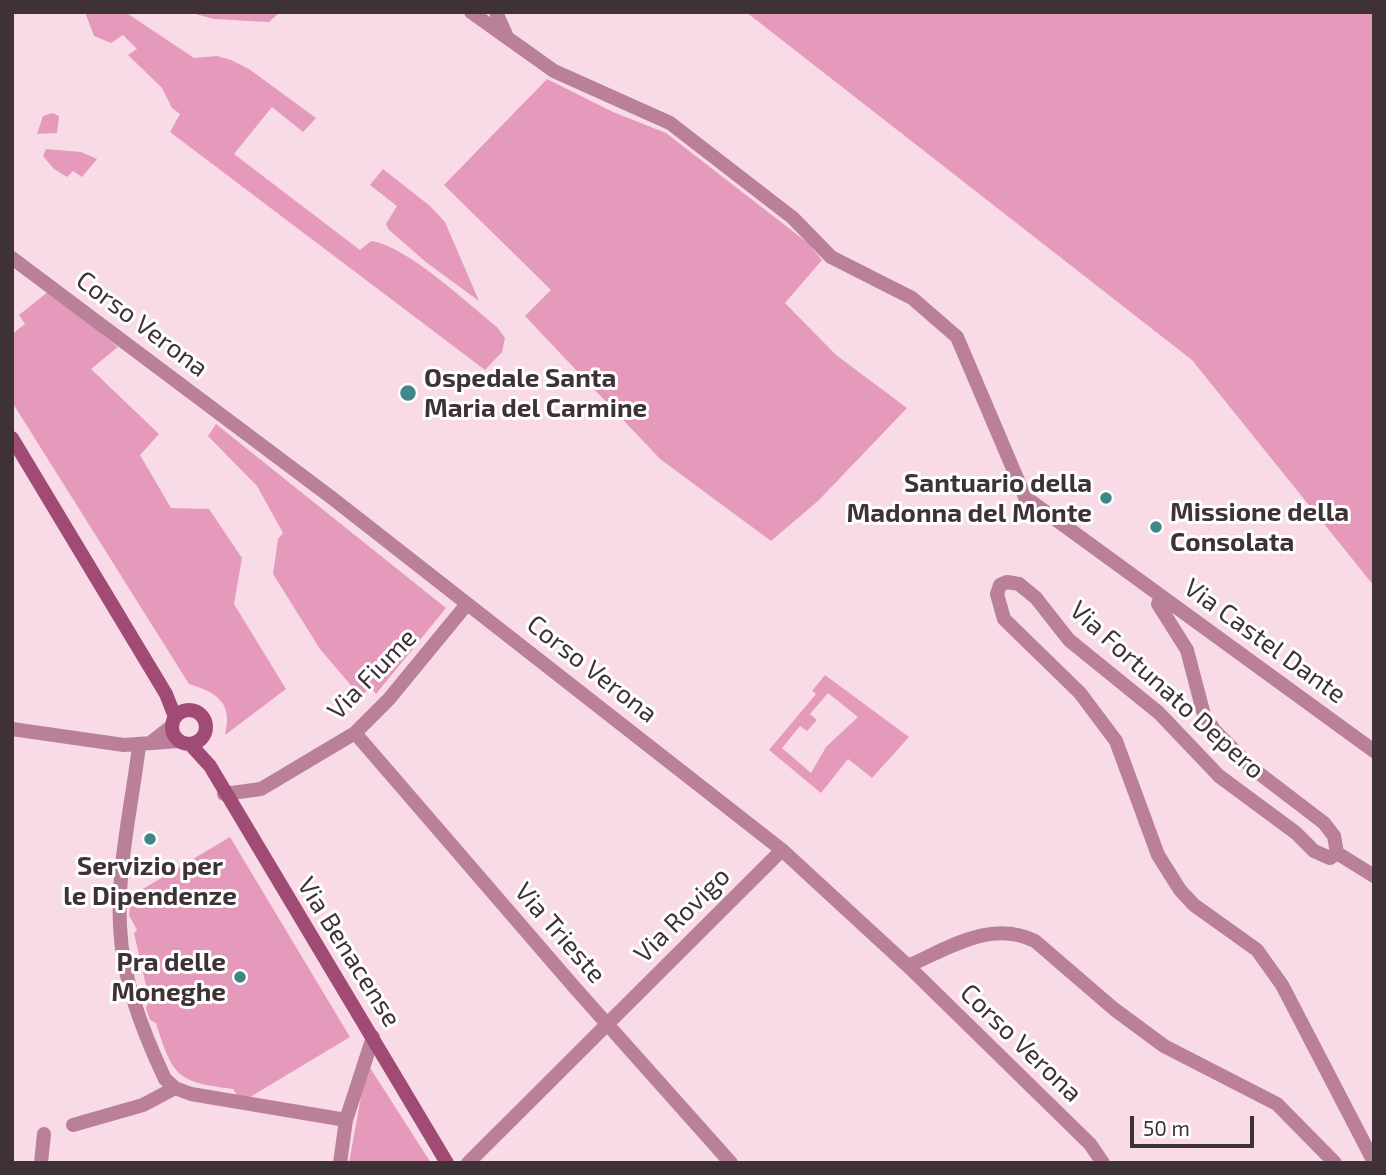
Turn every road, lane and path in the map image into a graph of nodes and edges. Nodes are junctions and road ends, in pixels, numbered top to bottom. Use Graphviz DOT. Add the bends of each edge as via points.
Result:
graph roads {
  1 [pos="471,12"];
  2 [pos="496,12"];
  3 [pos="508,38"];
  4 [pos="12,258"];
  5 [pos="12,438"];
  6 [pos="1161,596"];
  7 [pos="467,604"];
  8 [pos="166,694"];
  9 [pos="193,710"];
  10 [pos="174,721"];
  11 [pos="12,729"];
  12 [pos="205,733"];
  13 [pos="355,733"];
  14 [pos="185,742"];
  15 [pos="144,745"];
  16 [pos="1374,751"];
  17 [pos="210,766"];
  18 [pos="224,794"];
  19 [pos="782,850"];
  20 [pos="1337,853"];
  21 [pos="1374,876"];
  22 [pos="908,966"];
  23 [pos="608,1025"];
  24 [pos="373,1037"];
  25 [pos="176,1088"];
  26 [pos="346,1120"];
  27 [pos="73,1125"];
  28 [pos="44,1134"];
  29 [pos="1374,1162"];
  30 [pos="41,1163"];
  31 [pos="340,1163"];
  32 [pos="447,1163"];
  33 [pos="468,1163"];
  34 [pos="731,1163"];
  35 [pos="1103,1163"];
  36 [pos="1335,1163"];
  1 -- 3 [label="street, Via Castel Dante"];
  2 -- 3 [label="street"];
  3 -- 6 [label="street, Via Castel Dante" via="554,71 670,123 793,218 831,257 912,298 957,337 1025,497"];
  4 -- 7 [label="street, Corso Verona" via="139,350"];
  5 -- 8 [label="main road, Via Benacense"];
  6 -- 16 [label="street, Via Castel Dante"];
  6 -- 20 [label="street, Via Fortunato Depero" via="1158,604 1187,650 1204,715 1252,768 1324,823 1334,836"];
  7 -- 13 [label="street, Via Fiume"];
  7 -- 19 [label="street, Corso Verona"];
  8 -- 9 [label="main road, Via Benacense"];
  8 -- 10 [label="main road, Via Benacense"];
  9 -- 10 [label="main road" via="183,711"];
  9 -- 12 [label="main road, Via Benacense" via="204,719"];
  10 -- 14 [label="main road, Via Benacense"];
  10 -- 15 [label="street"];
  11 -- 15 [label="street"];
  12 -- 14 [label="main road" via="199,741"];
  12 -- 17 [label="main road, Via Benacense"];
  13 -- 18 [label="street, Via Fiume" via="261,789"];
  13 -- 23 [label="street, Via Trieste"];
  14 -- 15 [label="street"];
  14 -- 17 [label="main road, Via Benacense"];
  15 -- 25 [label="street" via="122,882 122,944 129,983 153,1054 165,1079"];
  17 -- 18 [label="main road, Via Benacense"];
  18 -- 24 [label="main road, Via Benacense"];
  19 -- 22 [label="street, Corso Verona"];
  19 -- 23 [label="street, Via Rovigo"];
  20 -- 21 [label="street"];
  20 -- 29 [label="street, Via Fortunato Depero" via="1330,858 1314,851 1219,776 1159,713 1069,639 1019,584 1000,586 997,594 1004,619 1080,693 1116,741 1158,855 1180,890 1257,950 1282,985"];
  22 -- 35 [label="street, Corso Verona" via="1090,1144"];
  22 -- 36 [label="street" via="985,934 1023,936 1164,1046 1277,1104"];
  23 -- 33 [label="street, Via Rovigo"];
  23 -- 34 [label="street, Via Trieste"];
  24 -- 26 [label="street"];
  24 -- 32 [label="main road, Via Benacense"];
  25 -- 26 [label="street"];
  25 -- 27 [label="street" via="143,1105"];
  26 -- 31 [label="street"];
  28 -- 30 [label="street"];
}
